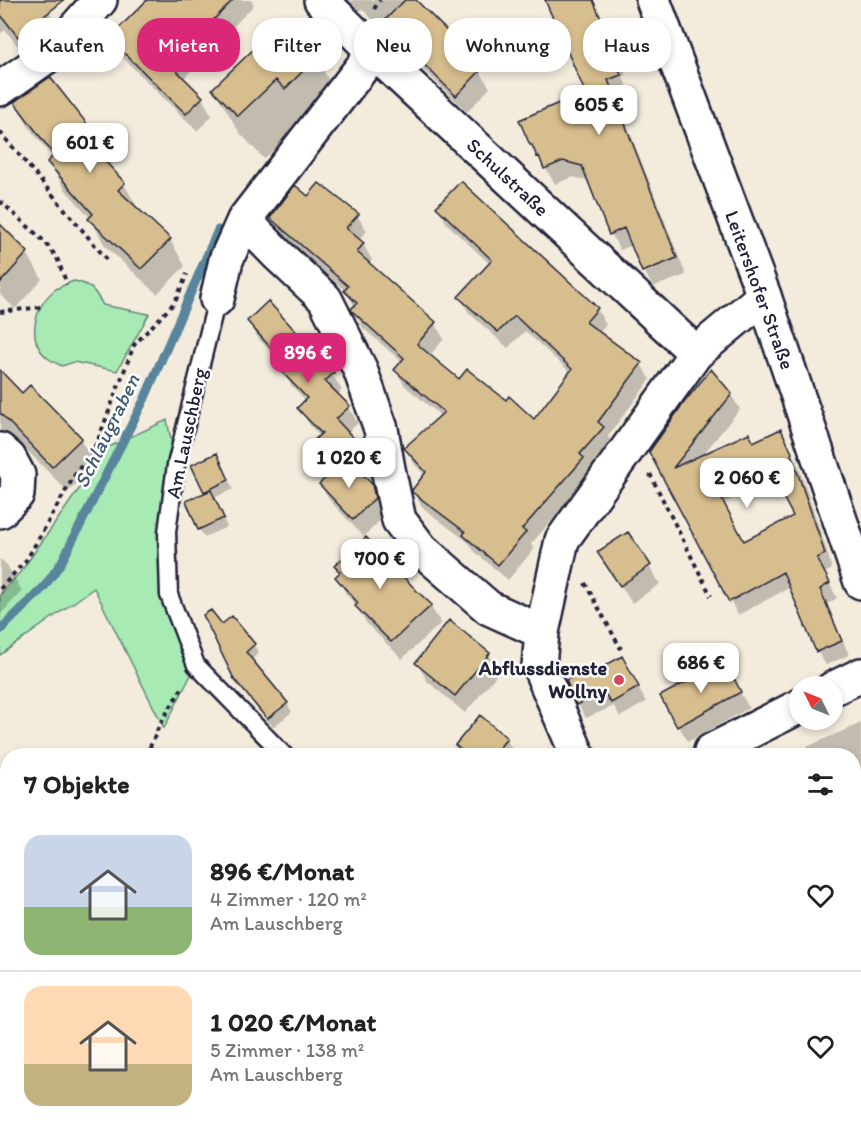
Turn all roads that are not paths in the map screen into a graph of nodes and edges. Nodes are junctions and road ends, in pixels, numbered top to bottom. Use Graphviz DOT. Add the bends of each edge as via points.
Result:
graph roads {
  1 [pos="100,0"];
  2 [pos="321,0"];
  3 [pos="653,0"];
  4 [pos="354,32"];
  5 [pos="359,72"];
  6 [pos="395,72"];
  7 [pos="0,89"];
  8 [pos="244,220"];
  9 [pos="764,296"];
  10 [pos="217,299"];
  11 [pos="696,353"];
  12 [pos="0,450"];
  13 [pos="0,511"];
  14 [pos="861,582"];
  15 [pos="542,632"];
  16 [pos="861,675"];
  17 [pos="843,684"];
  18 [pos="789,712"];
  19 [pos="277,748"];
  20 [pos="575,748"];
  21 [pos="717,748"];
  1 -- 7 [label="street" via="56,50"];
  2 -- 4 [label="street, Schulstraße"];
  3 -- 9 [label="street, Leitershofer Straße"];
  5 -- 8 [label="street, Am Lauschberg"];
  6 -- 11 [label="street, Schulstraße"];
  8 -- 10 [label="street, Am Lauschberg" via="226,260"];
  8 -- 15 [label="street" via="325,299 360,369 381,429 399,520 421,549 489,608"];
  9 -- 11 [label="street"];
  9 -- 14 [label="street, Leitershofer Straße"];
  10 -- 19 [label="lane, Am Lauschberg" via="176,465 168,532 169,595 196,665"];
  11 -- 15 [label="street" via="562,540"];
  12 -- 13 [label="street" via="18,475 18,494"];
  15 -- 20 [label="street" via="539,666"];
  16 -- 17 [label="street"];
  18 -- 21 [label="street"];
}
